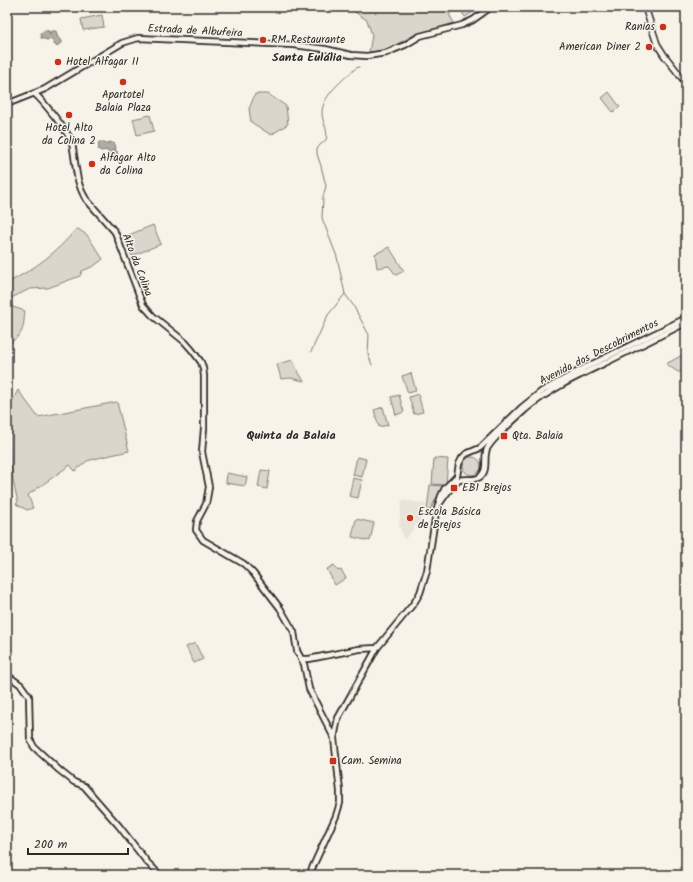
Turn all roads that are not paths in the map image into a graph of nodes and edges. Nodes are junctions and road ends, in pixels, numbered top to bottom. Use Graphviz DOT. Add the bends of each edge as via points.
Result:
graph roads {
  1 [pos="491,7"];
  2 [pos="645,7"];
  3 [pos="686,83"];
  4 [pos="45,89"];
  5 [pos="35,94"];
  6 [pos="43,101"];
  7 [pos="7,104"];
  8 [pos="686,318"];
  9 [pos="686,323"];
  10 [pos="470,453"];
  11 [pos="485,463"];
  12 [pos="459,467"];
  13 [pos="470,479"];
  14 [pos="438,506"];
  15 [pos="377,648"];
  16 [pos="302,659"];
  17 [pos="7,675"];
  18 [pos="334,738"];
  19 [pos="160,875"];
  20 [pos="309,875"];
  1 -- 4 [label="street, Estrada de Albufeira" via="462,25 420,36 398,49 358,56 294,45 138,38 116,46"];
  2 -- 3 [label="main road" via="657,44"];
  4 -- 5 [label="street, Estrada de Albufeira"];
  4 -- 6 [label="street"];
  5 -- 6 [label="street, Alto da Colina"];
  5 -- 7 [label="street, Estrada de Albufeira"];
  6 -- 16 [label="street, Alto da Colina" via="70,139 82,194 115,232 143,305 185,342 201,362 204,376 202,452 209,487 206,504 197,521 196,530 203,540 244,564 253,573 291,626 296,651"];
  8 -- 10 [label="street, Avenida dos Descobrimentos" via="548,387 521,408 480,448"];
  9 -- 11 [label="street, Avenida dos Descobrimentos" via="549,392 525,410 492,443 486,453"];
  10 -- 11 [label="street" via="479,455"];
  10 -- 12 [label="street" via="462,458"];
  11 -- 13 [label="street" via="482,475"];
  12 -- 13 [label="street" via="463,476"];
  12 -- 14 [label="street" via="457,476 445,488"];
  13 -- 14 [label="street" via="457,482"];
  14 -- 15 [label="street" via="427,571 420,593"];
  15 -- 16 [label="street"];
  15 -- 18 [label="street" via="340,712"];
  16 -- 18 [label="street" via="309,689"];
  17 -- 19 [label="street" via="29,696 30,739 34,747 74,782 84,786 146,862"];
  18 -- 20 [label="street" via="340,803"];
}
